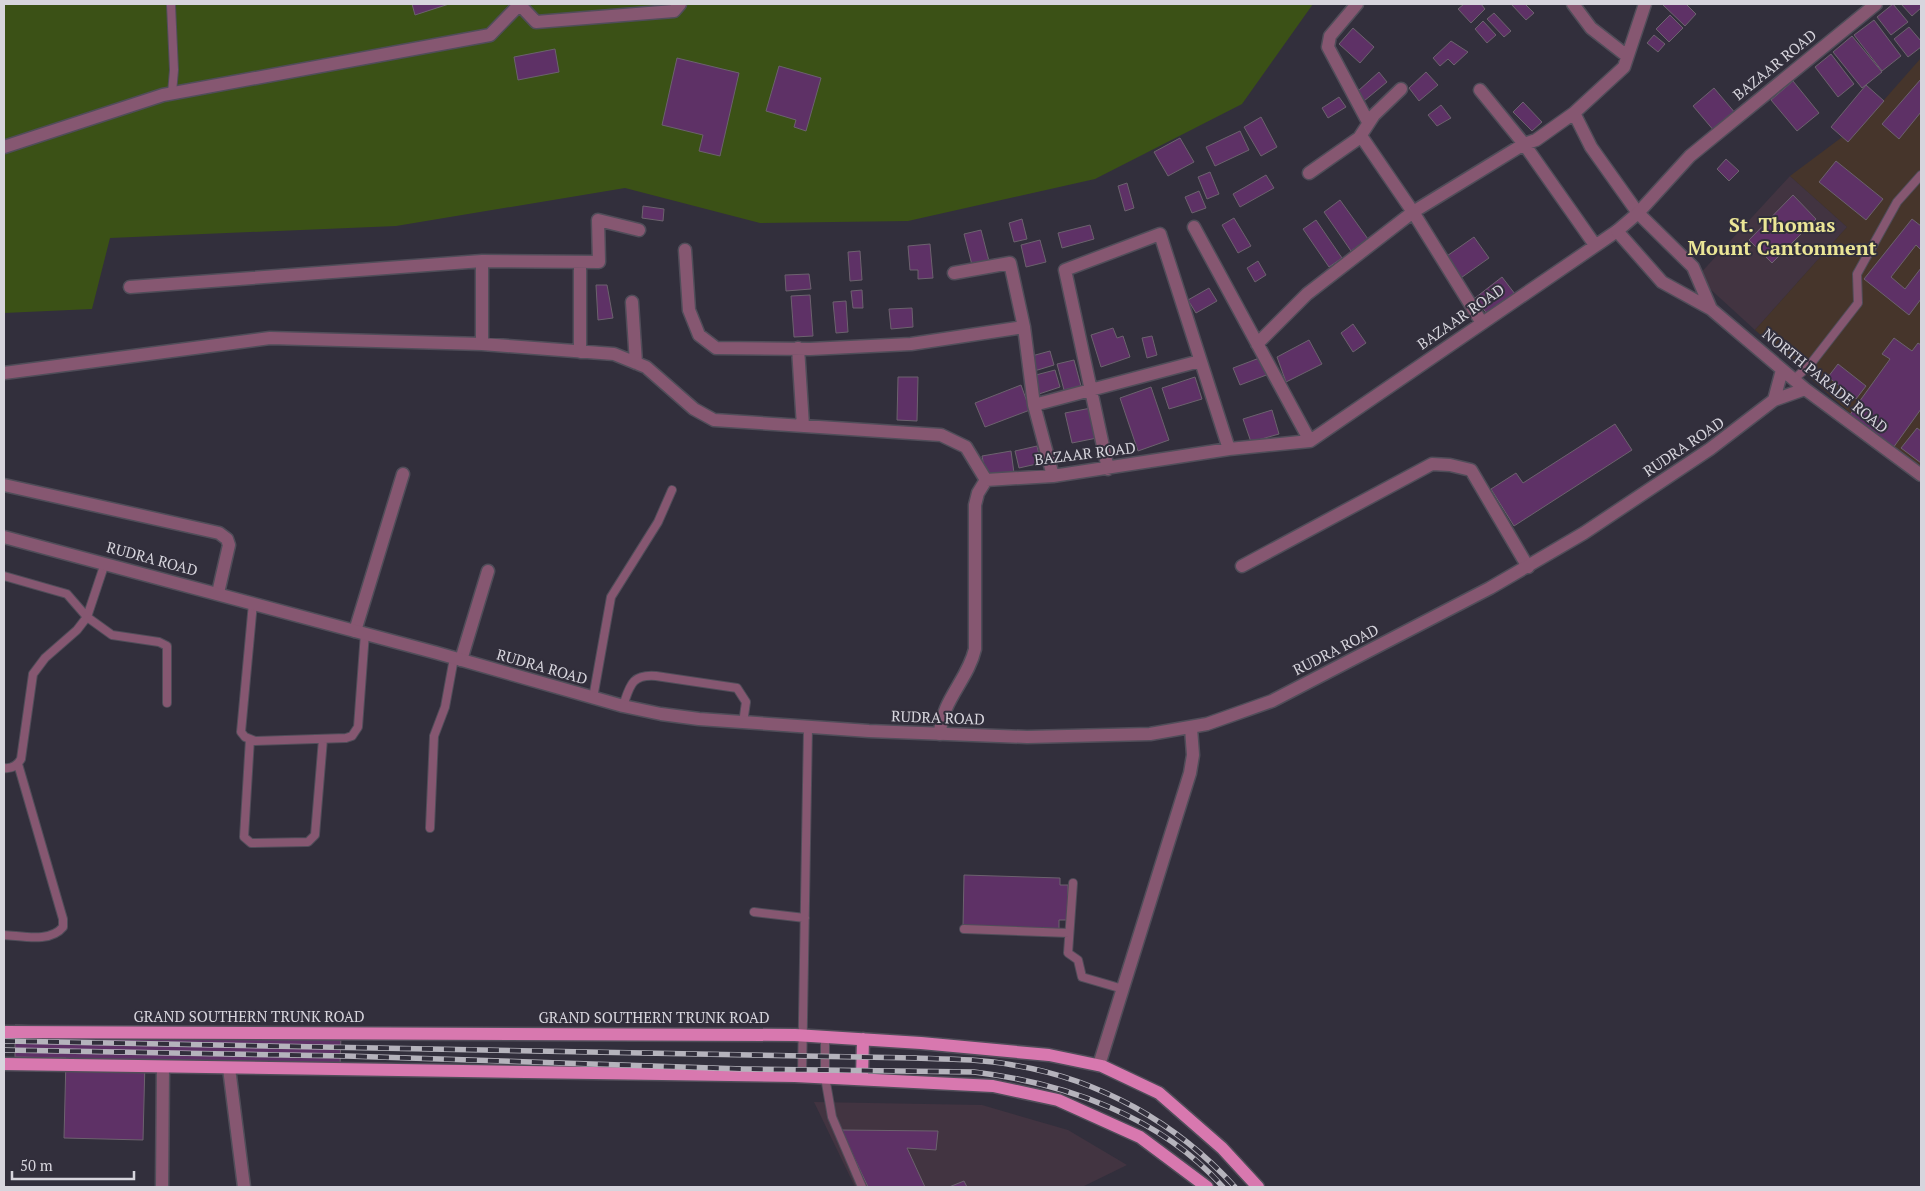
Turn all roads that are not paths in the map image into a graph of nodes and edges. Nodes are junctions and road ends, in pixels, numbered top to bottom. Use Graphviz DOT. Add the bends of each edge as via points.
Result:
graph roads {
  1 [pos="520,4"];
  2 [pos="680,4"];
  3 [pos="1357,4"];
  4 [pos="1573,4"];
  5 [pos="1645,4"];
  6 [pos="1876,4"];
  7 [pos="171,5"];
  8 [pos="1627,56"];
  9 [pos="1401,89"];
  10 [pos="1480,90"];
  11 [pos="172,93"];
  12 [pos="1574,113"];
  13 [pos="1368,122"];
  14 [pos="1361,136"];
  15 [pos="1524,144"];
  16 [pos="4,147"];
  17 [pos="1309,172"];
  18 [pos="1921,175"];
  19 [pos="1413,212"];
  20 [pos="1638,213"];
  21 [pos="1194,227"];
  22 [pos="639,230"];
  23 [pos="1617,231"];
  24 [pos="1595,245"];
  25 [pos="685,250"];
  26 [pos="482,261"];
  27 [pos="580,262"];
  28 [pos="954,273"];
  29 [pos="130,288"];
  30 [pos="632,302"];
  31 [pos="1711,309"];
  32 [pos="1482,323"];
  33 [pos="1024,327"];
  34 [pos="482,344"];
  35 [pos="1257,344"];
  36 [pos="798,348"];
  37 [pos="580,352"];
  38 [pos="1200,361"];
  39 [pos="636,363"];
  40 [pos="1782,370"];
  41 [pos="4,373"];
  42 [pos="1794,379"];
  43 [pos="1805,390"];
  44 [pos="1090,391"];
  45 [pos="1774,400"];
  46 [pos="1034,404"];
  47 [pos="803,426"];
  48 [pos="1310,441"];
  49 [pos="1229,449"];
  50 [pos="1108,469"];
  51 [pos="403,474"];
  52 [pos="1053,476"];
  53 [pos="1921,476"];
  54 [pos="986,480"];
  55 [pos="4,485"];
  56 [pos="672,490"];
  57 [pos="4,537"];
  58 [pos="105,563"];
  59 [pos="1242,566"];
  60 [pos="1528,567"];
  61 [pos="488,571"];
  62 [pos="4,576"];
  63 [pos="218,593"];
  64 [pos="253,603"];
  65 [pos="87,617"];
  66 [pos="360,632"];
  67 [pos="457,659"];
  68 [pos="593,698"];
  69 [pos="167,703"];
  70 [pos="622,706"];
  71 [pos="743,723"];
  72 [pos="808,727"];
  73 [pos="1191,728"];
  74 [pos="940,734"];
  75 [pos="250,739"];
  76 [pos="323,739"];
  77 [pos="18,764"];
  78 [pos="4,768"];
  79 [pos="430,828"];
  80 [pos="1073,883"];
  81 [pos="754,912"];
  82 [pos="805,918"];
  83 [pos="964,929"];
  84 [pos="1070,933"];
  85 [pos="4,935"];
  86 [pos="1123,989"];
  87 [pos="4,1032"];
  88 [pos="804,1036"];
  89 [pos="824,1037"];
  90 [pos="863,1039"];
  91 [pos="4,1064"];
  92 [pos="1099,1066"];
  93 [pos="164,1067"];
  94 [pos="229,1068"];
  95 [pos="802,1076"];
  96 [pos="825,1077"];
  97 [pos="862,1078"];
  98 [pos="162,1187"];
  99 [pos="244,1187"];
  100 [pos="862,1187"];
  101 [pos="1207,1187"];
  102 [pos="1258,1187"];
  1 -- 2 [label="street" via="536,22 674,10"];
  1 -- 11 [label="street" via="490,35"];
  3 -- 13 [label="street" via="1330,36 1328,47"];
  4 -- 8 [label="street" via="1591,28"];
  5 -- 8 [label="street"];
  6 -- 20 [label="street, BAZAAR ROAD" via="1690,156"];
  7 -- 11 [label="lane"];
  8 -- 12 [label="street" via="1624,67"];
  9 -- 13 [label="street"];
  10 -- 15 [label="street"];
  11 -- 16 [label="street"];
  12 -- 15 [label="street" via="1536,140"];
  12 -- 20 [label="street, NORTH PARADE ROAD" via="1591,147"];
  13 -- 14 [label="street"];
  14 -- 17 [label="street"];
  14 -- 19 [label="street"];
  15 -- 19 [label="street"];
  15 -- 24 [label="street"];
  18 -- 42 [label="lane" via="1897,202 1858,274 1858,303 1809,366"];
  19 -- 32 [label="street"];
  19 -- 35 [label="street" via="1307,294"];
  20 -- 23 [label="street, BAZAAR ROAD"];
  20 -- 31 [label="street, NORTH PARADE ROAD" via="1693,267"];
  21 -- 35 [label="street"];
  22 -- 27 [label="street" via="598,220 599,262"];
  23 -- 24 [label="street, BAZAAR ROAD"];
  23 -- 31 [label="street, NORTH PARADE ROAD" via="1662,282"];
  24 -- 32 [label="street, BAZAAR ROAD"];
  25 -- 36 [label="street" via="689,310 699,335 716,348"];
  26 -- 27 [label="street"];
  26 -- 29 [label="street"];
  26 -- 34 [label="street"];
  27 -- 37 [label="street"];
  28 -- 33 [label="street" via="1010,263"];
  30 -- 39 [label="street"];
  31 -- 40 [label="street, NORTH PARADE ROAD"];
  32 -- 48 [label="street, BAZAAR ROAD"];
  33 -- 36 [label="street" via="911,344"];
  33 -- 46 [label="street"];
  34 -- 37 [label="street"];
  34 -- 41 [label="street" via="270,338"];
  35 -- 48 [label="street"];
  36 -- 47 [label="street"];
  37 -- 39 [label="street" via="614,354"];
  38 -- 44 [label="street"];
  38 -- 44 [label="street" via="1160,234 1065,270"];
  38 -- 49 [label="street"];
  39 -- 47 [label="street" via="646,367 694,409 714,420"];
  40 -- 42 [label="street, NORTH PARADE ROAD"];
  40 -- 45 [label="street"];
  42 -- 43 [label="street, NORTH PARADE ROAD"];
  43 -- 45 [label="street, RUDRA ROAD"];
  43 -- 53 [label="street, NORTH PARADE ROAD"];
  44 -- 46 [label="street"];
  44 -- 50 [label="street"];
  45 -- 60 [label="street, RUDRA ROAD" via="1710,449"];
  46 -- 52 [label="street"];
  47 -- 54 [label="street" via="942,435 966,446"];
  48 -- 49 [label="street, BAZAAR ROAD"];
  49 -- 50 [label="street, BAZAAR ROAD"];
  50 -- 52 [label="street, BAZAAR ROAD"];
  51 -- 66 [label="street"];
  52 -- 54 [label="street, BAZAAR ROAD"];
  54 -- 74 [label="street" via="975,505 975,649 969,666 944,708"];
  55 -- 63 [label="street" via="219,533 229,545"];
  56 -- 68 [label="lane" via="658,522 611,597"];
  57 -- 58 [label="street, RUDRA ROAD"];
  58 -- 63 [label="street, RUDRA ROAD"];
  58 -- 65 [label="lane"];
  59 -- 60 [label="street" via="1432,464 1471,470"];
  60 -- 73 [label="street, RUDRA ROAD" via="1272,701 1232,717"];
  61 -- 67 [label="street"];
  62 -- 65 [label="lane" via="67,594"];
  63 -- 64 [label="street, RUDRA ROAD"];
  64 -- 66 [label="street, RUDRA ROAD"];
  64 -- 75 [label="lane" via="241,732"];
  65 -- 69 [label="lane" via="112,635 160,642 167,646"];
  65 -- 77 [label="lane" via="33,674 22,759"];
  66 -- 67 [label="street, RUDRA ROAD"];
  66 -- 76 [label="lane" via="358,727 352,736"];
  67 -- 68 [label="street, RUDRA ROAD"];
  67 -- 79 [label="lane" via="434,736"];
  68 -- 70 [label="street, RUDRA ROAD"];
  70 -- 71 [label="street, RUDRA ROAD" via="679,717"];
  70 -- 71 [label="lane" via="630,685 636,679 643,675 656,676 737,688 746,702"];
  71 -- 72 [label="street, RUDRA ROAD"];
  72 -- 74 [label="street, RUDRA ROAD"];
  72 -- 82 [label="lane"];
  73 -- 74 [label="street, RUDRA ROAD" via="1150,734 1027,737"];
  73 -- 86 [label="street" via="1194,755 1190,773"];
  75 -- 76 [label="lane"];
  75 -- 76 [label="lane" via="244,837 251,842 308,842 315,835"];
  77 -- 78 [label="lane" via="10,769"];
  77 -- 85 [label="lane" via="63,927 49,937"];
  80 -- 84 [label="lane"];
  81 -- 82 [label="lane"];
  82 -- 88 [label="lane"];
  83 -- 84 [label="lane"];
  84 -- 86 [label="lane" via="1068,953 1078,960 1082,978"];
  86 -- 92 [label="street"];
  87 -- 88 [label="main road, GRAND SOUTHERN TRUNK ROAD"];
  88 -- 89 [label="main road, GRAND SOUTHERN TRUNK ROAD"];
  88 -- 95 [label="lane"];
  89 -- 90 [label="main road, GRAND SOUTHERN TRUNK ROAD"];
  89 -- 96 [label="lane"];
  90 -- 92 [label="main road, GRAND SOUTHERN TRUNK ROAD" via="1049,1055"];
  90 -- 97 [label="main road"];
  91 -- 93 [label="main road"];
  92 -- 102 [label="main road, GRAND SOUTHERN TRUNK ROAD" via="1159,1093 1222,1148"];
  93 -- 94 [label="main road"];
  93 -- 98 [label="street"];
  94 -- 95 [label="main road"];
  94 -- 99 [label="street"];
  95 -- 96 [label="main road"];
  96 -- 97 [label="main road"];
  96 -- 100 [label="lane" via="832,1117"];
  97 -- 101 [label="main road" via="993,1086 1058,1100 1140,1137"];
}
